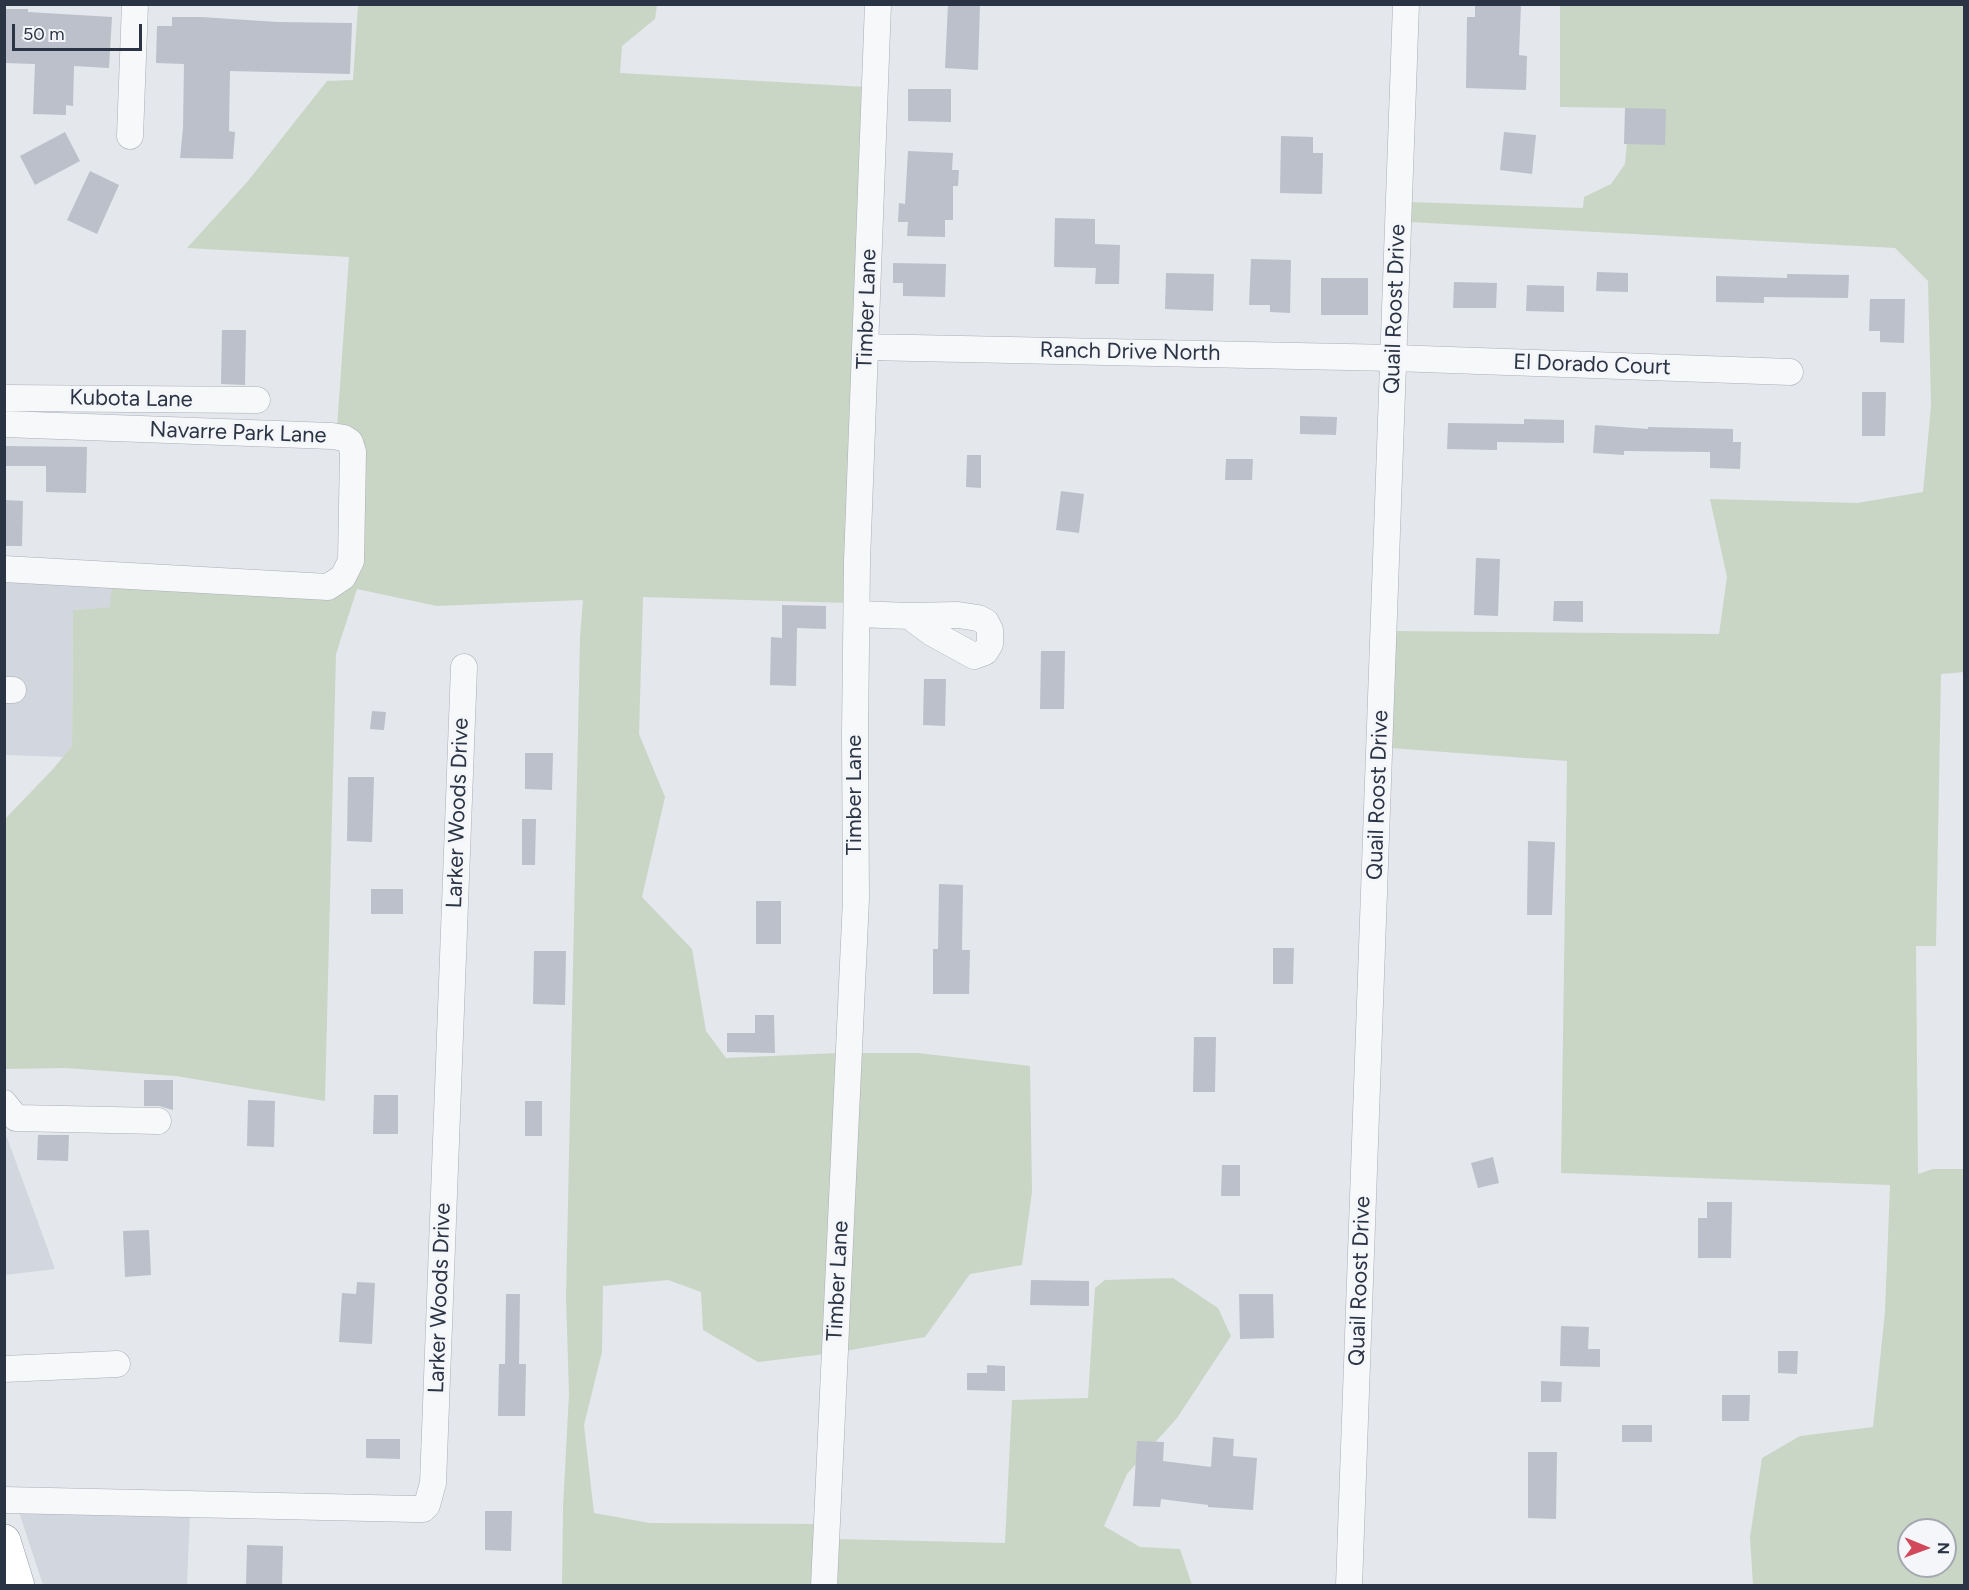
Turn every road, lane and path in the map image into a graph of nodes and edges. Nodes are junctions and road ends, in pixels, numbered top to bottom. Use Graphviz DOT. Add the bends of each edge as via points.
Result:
graph roads {
  1 [pos="135,4"];
  2 [pos="878,4"];
  3 [pos="1406,4"];
  4 [pos="130,136"];
  5 [pos="866,347"];
  6 [pos="1394,358"];
  7 [pos="1790,372"];
  8 [pos="4,398"];
  9 [pos="257,400"];
  10 [pos="4,424"];
  11 [pos="4,569"];
  12 [pos="856,614"];
  13 [pos="909,616"];
  14 [pos="464,667"];
  15 [pos="4,1103"];
  16 [pos="158,1121"];
  17 [pos="117,1364"];
  18 [pos="4,1369"];
  19 [pos="4,1500"];
  20 [pos="4,1541"];
  21 [pos="18,1586"];
  22 [pos="824,1586"];
  23 [pos="1349,1586"];
  1 -- 4 [label="street"];
  2 -- 5 [label="street, Timber Lane"];
  3 -- 6 [label="street, Quail Roost Drive"];
  5 -- 6 [label="street, Ranch Drive North"];
  5 -- 12 [label="street, Timber Lane"];
  6 -- 7 [label="street, El Dorado Court"];
  6 -- 23 [label="street, Quail Roost Drive"];
  8 -- 9 [label="street, Kubota Lane"];
  10 -- 11 [label="street, Navarre Park Lane" via="332,436 350,442 353,452 351,561 343,577 328,587"];
  12 -- 13 [label="street"];
  12 -- 22 [label="street, Timber Lane" via="856,899"];
  14 -- 19 [label="street, Larker Woods Drive" via="433,1483 427,1505 415,1509"];
  15 -- 16 [label="street" via="16,1118"];
  17 -- 18 [label="street"];
  20 -- 21 [label="highway"];
}
